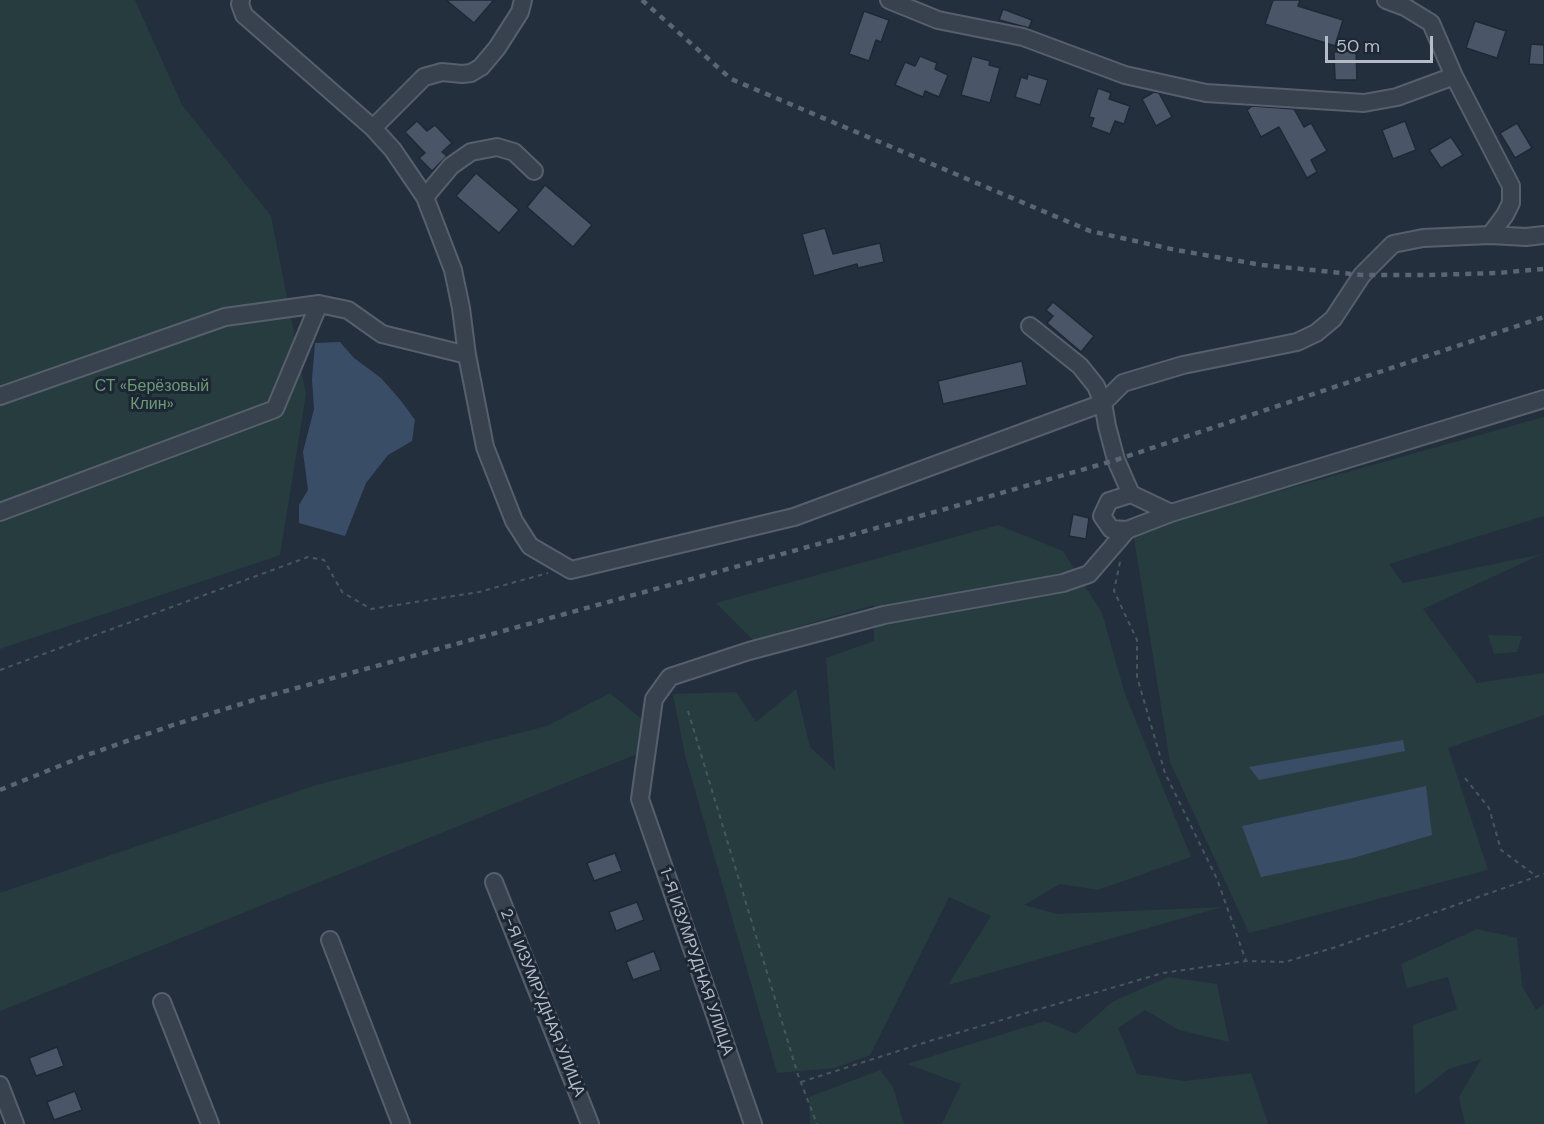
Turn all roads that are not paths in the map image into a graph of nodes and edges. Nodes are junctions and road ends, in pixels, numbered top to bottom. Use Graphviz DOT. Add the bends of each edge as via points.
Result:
graph roads {
  1 [pos="241,0"];
  2 [pos="523,0"];
  3 [pos="889,0"];
  4 [pos="1386,0"];
  5 [pos="1454,76"];
  6 [pos="374,128"];
  7 [pos="534,171"];
  8 [pos="425,197"];
  9 [pos="1490,235"];
  10 [pos="1544,235"];
  11 [pos="319,304"];
  12 [pos="1030,326"];
  13 [pos="468,355"];
  14 [pos="0,396"];
  15 [pos="1544,399"];
  16 [pos="1103,403"];
  17 [pos="1131,494"];
  18 [pos="0,512"];
  19 [pos="1172,513"];
  20 [pos="1127,530"];
  21 [pos="494,882"];
  22 [pos="330,940"];
  23 [pos="162,1002"];
  24 [pos="0,1085"];
  25 [pos="15,1124"];
  26 [pos="210,1124"];
  27 [pos="401,1124"];
  28 [pos="590,1124"];
  29 [pos="753,1124"];
  1 -- 6 [label="street" via="244,15"];
  2 -- 6 [label="street" via="520,12 481,67 471,73 442,72 424,77"];
  3 -- 5 [label="street" via="938,20 1023,37 1125,75 1206,93 1364,103 1397,97"];
  4 -- 5 [label="street" via="1431,23"];
  5 -- 9 [label="street" via="1511,186 1511,203"];
  6 -- 8 [label="street"];
  7 -- 8 [label="street" via="514,152 497,147 471,152 451,166"];
  8 -- 13 [label="street" via="453,270"];
  9 -- 10 [label="street"];
  9 -- 16 [label="street" via="1424,238 1393,244 1362,275 1333,319 1316,333 1297,342 1183,365 1123,383"];
  11 -- 13 [label="street" via="348,310 382,334"];
  11 -- 14 [label="street" via="225,317"];
  11 -- 18 [label="street" via="275,409"];
  12 -- 16 [label="street" via="1080,366 1096,386"];
  13 -- 16 [label="street" via="485,447 514,520 530,546 571,570 794,517"];
  15 -- 19 [label="street"];
  16 -- 17 [label="street" via="1116,459"];
  17 -- 19 [label="street"];
  17 -- 20 [label="street" via="1109,501 1102,516 1111,529"];
  19 -- 20 [label="street"];
  20 -- 29 [label="street, 1-Я ИЗУМРУДНАЯ УЛИЦА" via="1089,574 1063,583 884,615 749,651 670,677 654,699 640,799"];
  21 -- 28 [label="street, 2-Я ИЗУМРУДНАЯ УЛИЦА"];
  22 -- 27 [label="street"];
  23 -- 26 [label="street"];
  24 -- 25 [label="street"];
}
